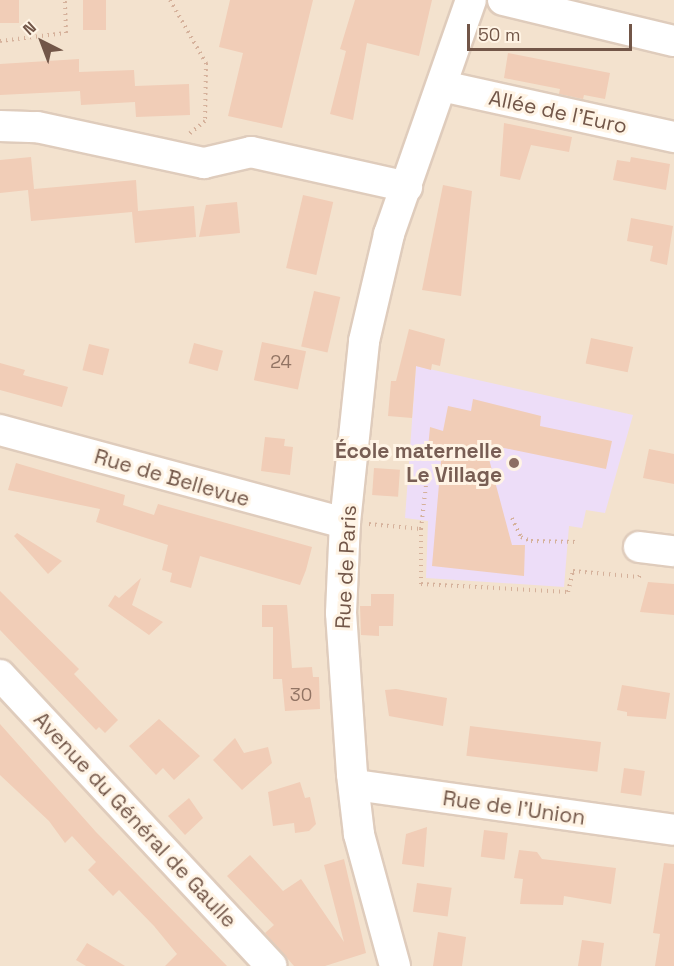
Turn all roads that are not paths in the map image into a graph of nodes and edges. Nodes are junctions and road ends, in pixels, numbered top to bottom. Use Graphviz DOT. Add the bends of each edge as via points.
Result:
graph roads {
  1 [pos="471,0"];
  2 [pos="503,0"];
  3 [pos="674,41"];
  4 [pos="442,86"];
  5 [pos="0,126"];
  6 [pos="674,137"];
  7 [pos="407,187"];
  8 [pos="0,430"];
  9 [pos="345,523"];
  10 [pos="0,675"];
  11 [pos="355,785"];
  12 [pos="674,830"];
  13 [pos="271,966"];
  14 [pos="395,966"];
  1 -- 4 [label="street, Rue de Paris"];
  2 -- 3 [label="street"];
  4 -- 6 [label="street, Allée de l'Euro"];
  4 -- 7 [label="street, Rue de Paris"];
  5 -- 7 [label="street" via="37,128 204,163 251,152"];
  7 -- 9 [label="street, Rue de Paris" via="389,234 364,341"];
  8 -- 9 [label="street, Rue de Bellevue"];
  9 -- 11 [label="street, Rue de Paris" via="343,670"];
  10 -- 13 [label="street, Avenue du Général de Gaulle"];
  11 -- 12 [label="street, Rue de l'Union"];
  11 -- 14 [label="street, Rue de Paris" via="359,834"];
}
